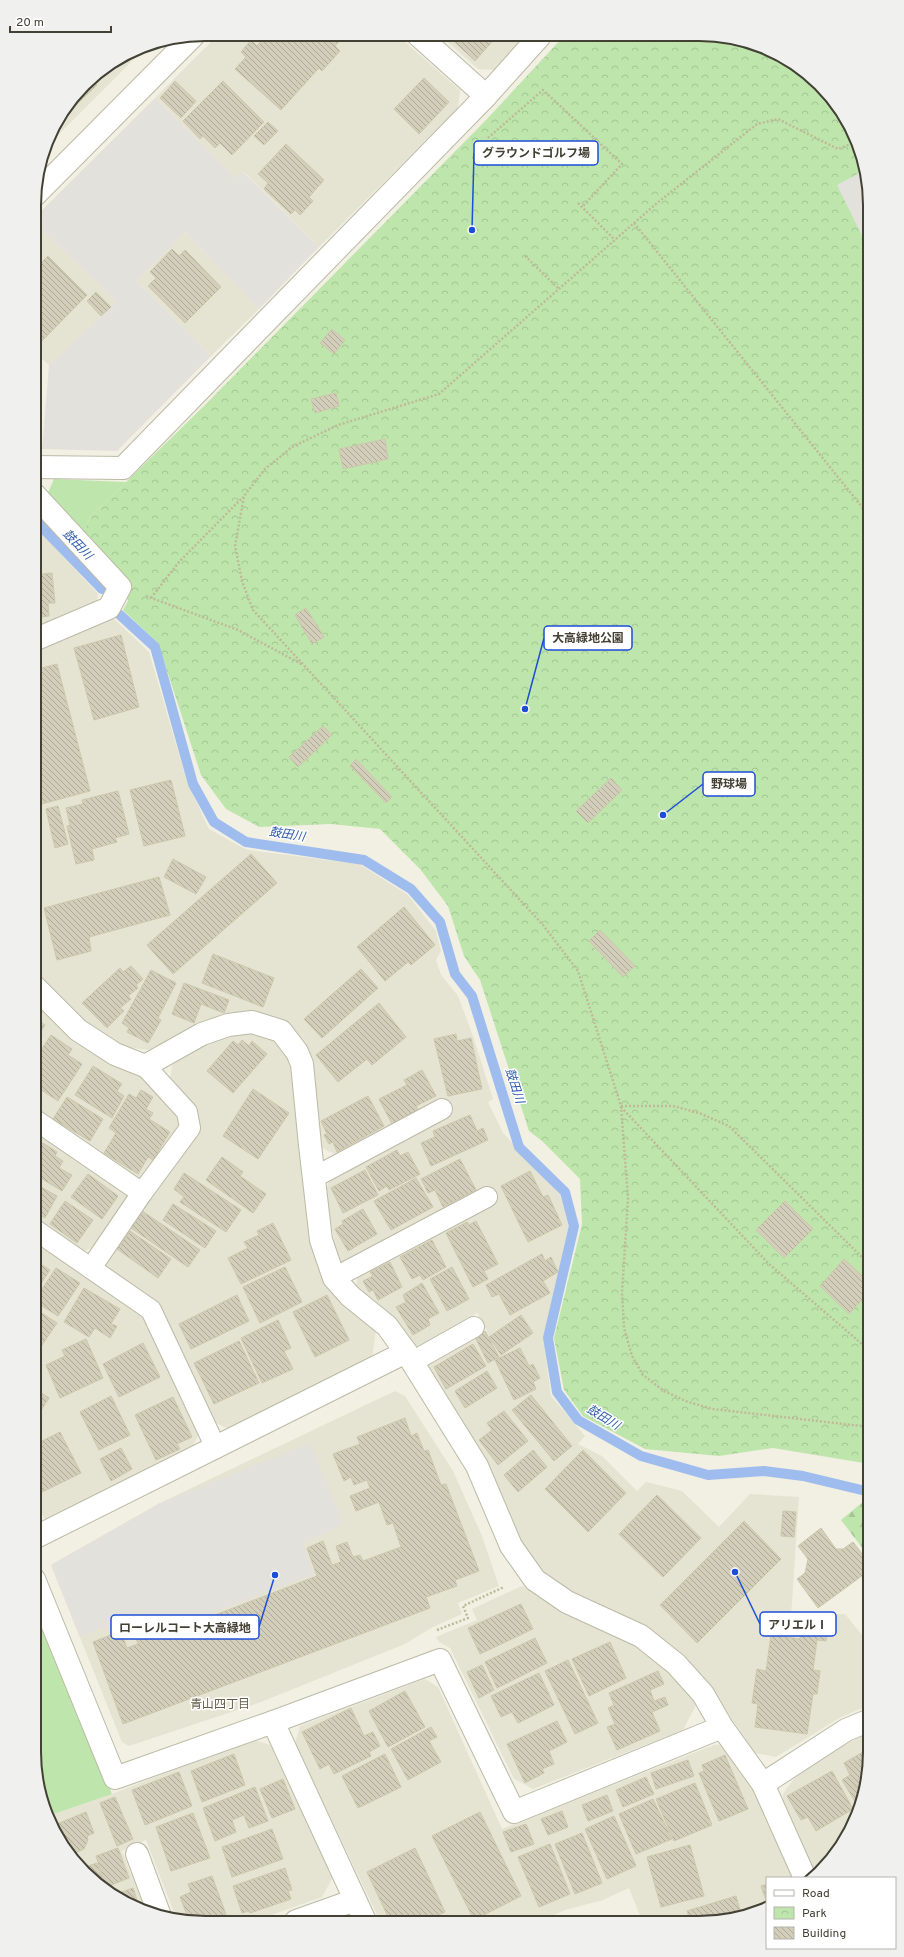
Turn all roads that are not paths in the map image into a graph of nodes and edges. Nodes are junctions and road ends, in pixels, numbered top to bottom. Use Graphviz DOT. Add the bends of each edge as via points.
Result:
graph roads {
  1 [pos="425,41"];
  2 [pos="536,41"];
  3 [pos="187,42"];
  4 [pos="486,96"];
  5 [pos="42,188"];
  6 [pos="41,467"];
  7 [pos="41,502"];
  8 [pos="41,637"];
  9 [pos="41,993"];
  10 [pos="145,1066"];
  11 [pos="442,1109"];
  12 [pos="41,1124"];
  13 [pos="313,1178"];
  14 [pos="142,1193"];
  15 [pos="487,1197"];
  16 [pos="41,1235"];
  17 [pos="91,1268"];
  18 [pos="334,1278"];
  19 [pos="474,1327"];
  20 [pos="409,1357"];
  21 [pos="216,1448"];
  22 [pos="41,1535"];
  23 [pos="41,1596"];
  24 [pos="273,1722"];
  25 [pos="863,1723"];
  26 [pos="722,1727"];
  27 [pos="763,1784"];
  28 [pos="137,1854"];
  29 [pos="805,1877"];
  30 [pos="355,1900"];
  31 [pos="157,1908"];
  32 [pos="308,1916"];
  33 [pos="363,1916"];
  1 -- 4 [label="street"];
  2 -- 4 [label="street"];
  3 -- 5 [label="street"];
  4 -- 6 [label="street" via="123,468"];
  7 -- 8 [label="street" via="120,587 109,608"];
  9 -- 10 [label="street" via="78,1030 115,1054"];
  10 -- 13 [label="street" via="202,1034 228,1025 252,1022 281,1031 297,1052 302,1064"];
  10 -- 14 [label="lane" via="187,1112 190,1128"];
  11 -- 13 [label="lane"];
  12 -- 14 [label="lane"];
  13 -- 18 [label="street" via="321,1240"];
  14 -- 17 [label="lane"];
  15 -- 18 [label="lane"];
  16 -- 17 [label="lane"];
  17 -- 21 [label="lane" via="151,1310"];
  18 -- 20 [label="street" via="350,1296 387,1326"];
  19 -- 20 [label="lane"];
  20 -- 21 [label="street"];
  20 -- 26 [label="street" via="477,1466 511,1546 535,1580 567,1602 641,1636 676,1664 703,1694"];
  21 -- 22 [label="street"];
  23 -- 24 [label="street" via="115,1778"];
  24 -- 26 [label="street" via="440,1660 514,1812"];
  24 -- 30 [label="street"];
  25 -- 27 [label="street" via="846,1730"];
  26 -- 27 [label="street"];
  27 -- 29 [label="street"];
  28 -- 31 [label="street"];
  30 -- 32 [label="street"];
  30 -- 33 [label="street"];
}
